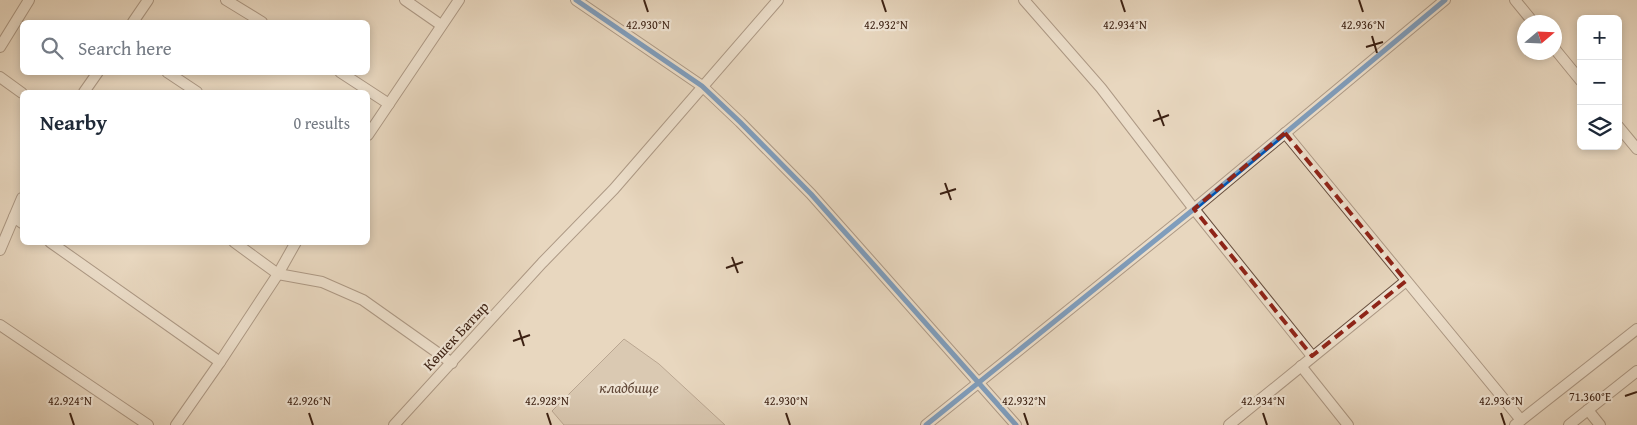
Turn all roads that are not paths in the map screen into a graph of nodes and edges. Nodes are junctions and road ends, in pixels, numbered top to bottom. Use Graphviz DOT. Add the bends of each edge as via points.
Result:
graph roads {
  1 [pos="30,0"];
  2 [pos="148,0"];
  3 [pos="226,0"];
  4 [pos="405,0"];
  5 [pos="459,0"];
  6 [pos="576,0"];
  7 [pos="778,0"];
  8 [pos="1024,0"];
  9 [pos="1444,0"];
  10 [pos="1515,0"];
  11 [pos="1527,15"];
  12 [pos="134,20"];
  13 [pos="259,20"];
  14 [pos="441,25"];
  15 [pos="0,46"];
  16 [pos="1562,57"];
  17 [pos="96,75"];
  18 [pos="172,75"];
  19 [pos="344,75"];
  20 [pos="1577,75"];
  21 [pos="0,77"];
  22 [pos="702,86"];
  23 [pos="85,90"];
  24 [pos="194,90"];
  25 [pos="367,90"];
  26 [pos="20,92"];
  27 [pos="370,92"];
  28 [pos="388,104"];
  29 [pos="1622,131"];
  30 [pos="370,132"];
  31 [pos="1285,133"];
  32 [pos="1637,149"];
  33 [pos="1194,209"];
  34 [pos="18,220"];
  35 [pos="54,245"];
  36 [pos="238,245"];
  37 [pos="294,245"];
  38 [pos="0,250"];
  39 [pos="278,274"];
  40 [pos="1406,281"];
  41 [pos="0,325"];
  42 [pos="1637,329"];
  43 [pos="1312,356"];
  44 [pos="220,362"];
  45 [pos="452,363"];
  46 [pos="1301,366"];
  47 [pos="1637,371"];
  48 [pos="978,383"];
  49 [pos="1588,410"];
  50 [pos="1518,423"];
  51 [pos="148,425"];
  52 [pos="176,425"];
  53 [pos="394,425"];
  54 [pos="926,425"];
  55 [pos="1016,425"];
  56 [pos="1230,425"];
  57 [pos="1348,425"];
  58 [pos="1569,425"];
  59 [pos="1600,425"];
  1 -- 15 [label="street"];
  2 -- 12 [label="street"];
  3 -- 13 [label="street"];
  4 -- 14 [label="street"];
  5 -- 14 [label="street"];
  6 -- 22 [label="street"];
  7 -- 22 [label="street, Көшек Батыр"];
  8 -- 33 [label="street" via="1100,88"];
  9 -- 31 [label="street"];
  10 -- 11 [label="street"];
  14 -- 28 [label="street"];
  16 -- 20 [label="street"];
  17 -- 23 [label="street"];
  18 -- 24 [label="street"];
  19 -- 25 [label="street"];
  21 -- 26 [label="street"];
  22 -- 45 [label="street, Көшек Батыр" via="614,189"];
  22 -- 48 [label="street" via="811,194"];
  27 -- 28 [label="street"];
  28 -- 30 [label="street"];
  29 -- 32 [label="street"];
  31 -- 33 [label="street"];
  31 -- 40 [label="street"];
  33 -- 43 [label="street"];
  33 -- 48 [label="street"];
  34 -- 38 [label="street"];
  35 -- 44 [label="street"];
  36 -- 39 [label="street"];
  37 -- 39 [label="street"];
  39 -- 44 [label="street"];
  39 -- 45 [label="street" via="322,282 363,300"];
  40 -- 43 [label="street"];
  40 -- 50 [label="street"];
  41 -- 51 [label="street"];
  42 -- 50 [label="street"];
  43 -- 46 [label="street"];
  44 -- 52 [label="street"];
  45 -- 53 [label="street, Көшек Батыр"];
  46 -- 56 [label="street"];
  46 -- 57 [label="street"];
  47 -- 49 [label="street"];
  48 -- 54 [label="street"];
  48 -- 55 [label="street"];
  49 -- 58 [label="street"];
  49 -- 59 [label="street"];
}
